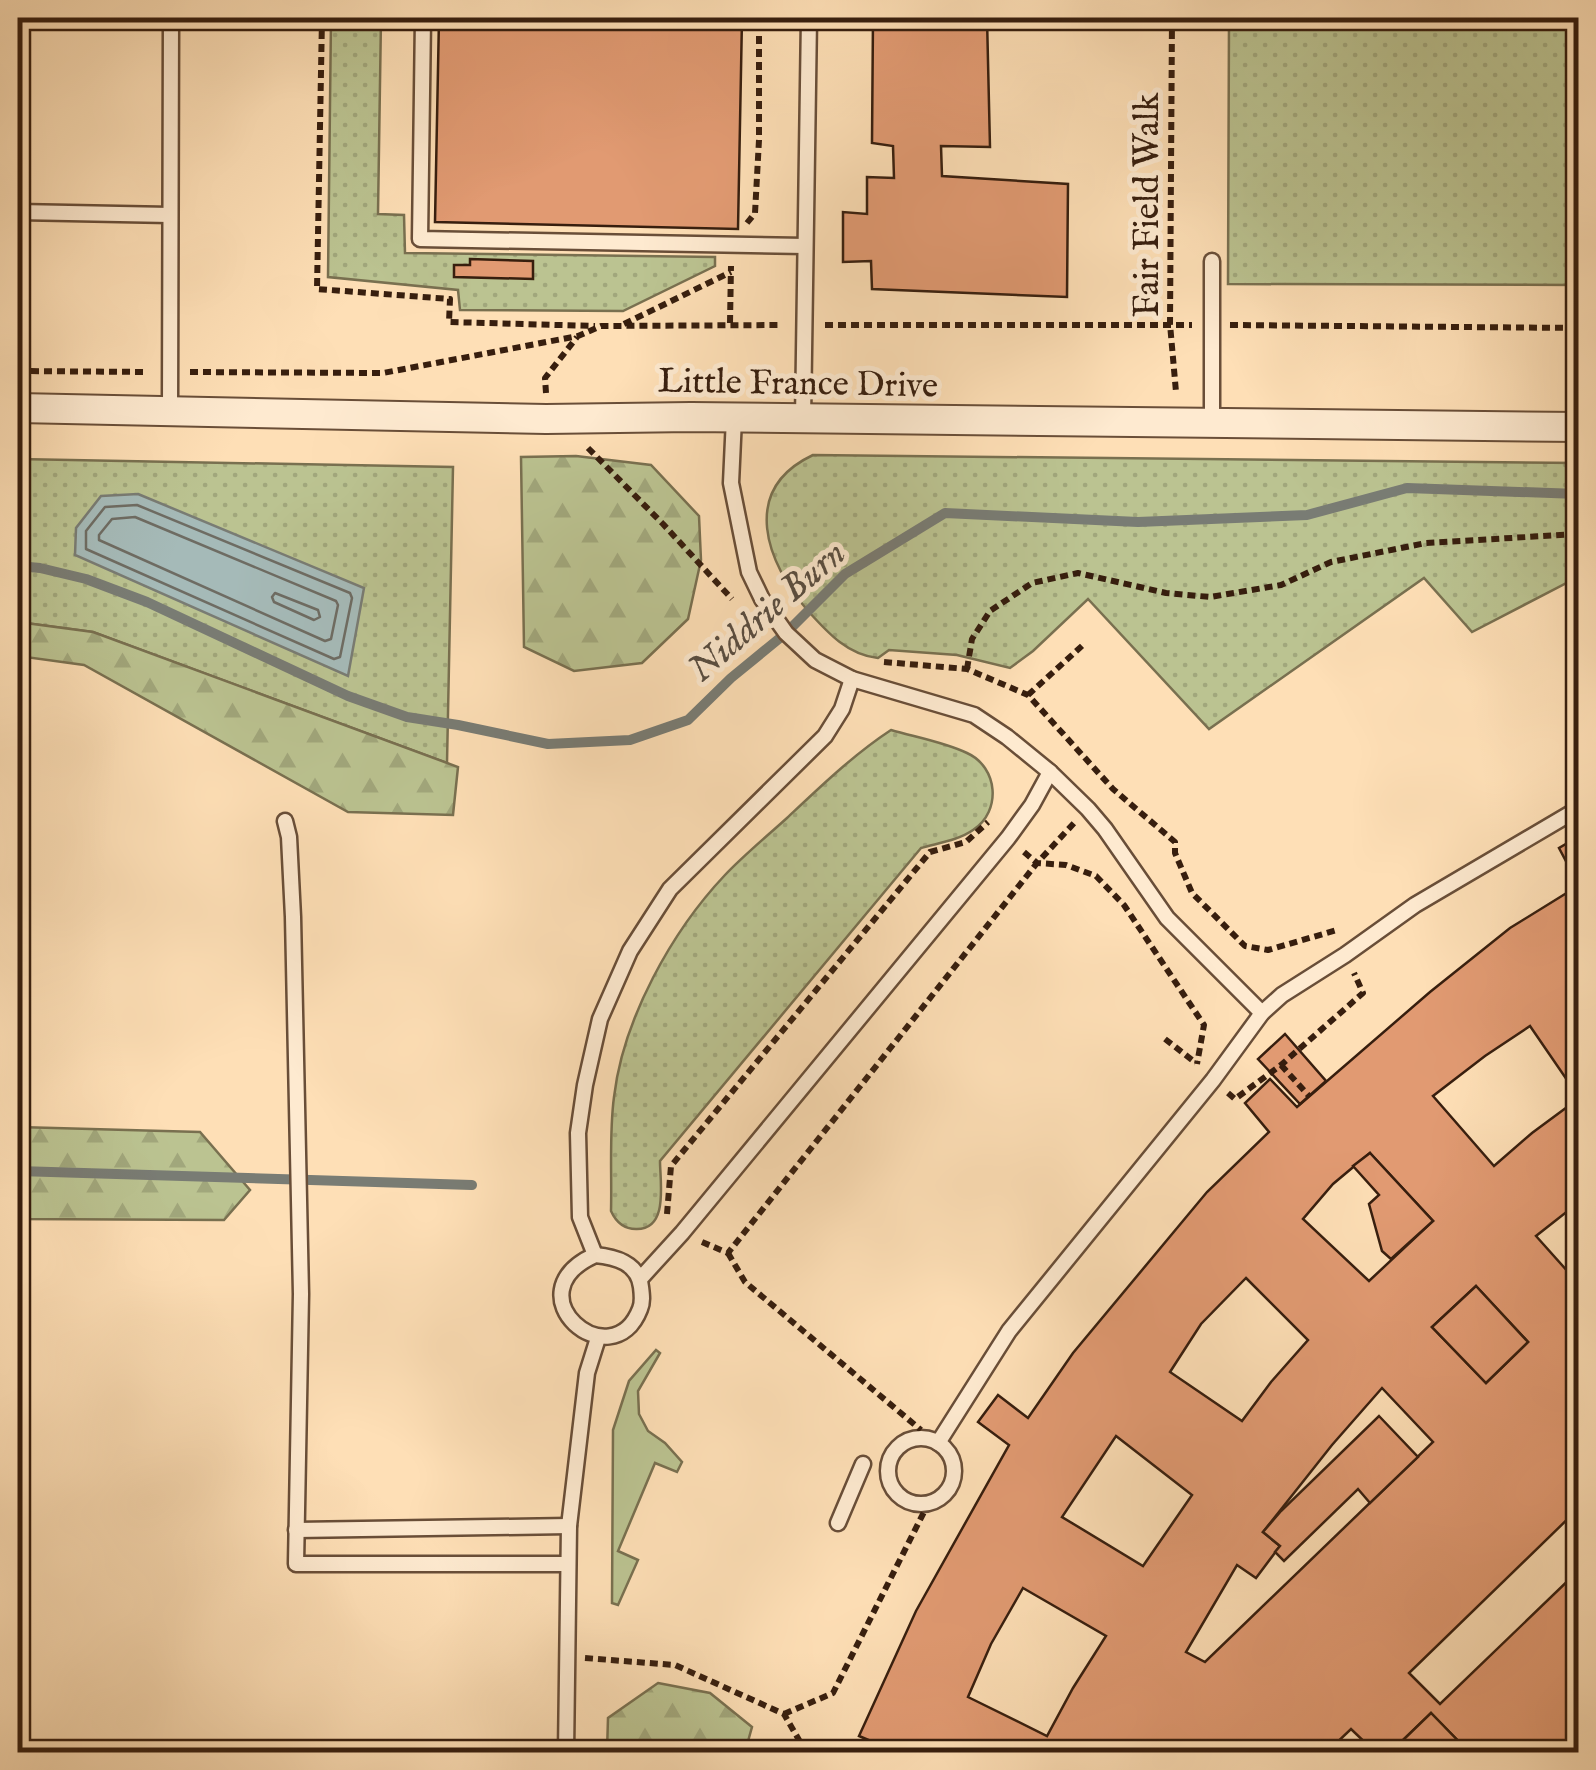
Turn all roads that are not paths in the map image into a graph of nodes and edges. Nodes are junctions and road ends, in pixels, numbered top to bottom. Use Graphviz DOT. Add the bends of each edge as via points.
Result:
graph roads {
  1 [pos="171,18"];
  2 [pos="423,18"];
  3 [pos="809,18"];
  4 [pos="18,212"];
  5 [pos="170,215"];
  6 [pos="805,246"];
  7 [pos="1212,261"];
  8 [pos="18,408"];
  9 [pos="170,411"];
  10 [pos="734,418"];
  11 [pos="803,419"];
  12 [pos="1212,424"];
  13 [pos="1578,427"];
  14 [pos="852,680"];
  15 [pos="1050,772"];
  16 [pos="1578,809"];
  17 [pos="286,822"];
  18 [pos="1262,1012"];
  19 [pos="595,1255"];
  20 [pos="640,1280"];
  21 [pos="598,1338"];
  22 [pos="938,1444"];
  23 [pos="863,1464"];
  24 [pos="838,1523"];
  25 [pos="569,1526"];
  26 [pos="296,1530"];
  27 [pos="568,1564"];
  28 [pos="566,1752"];
  1 -- 5 [label="lane"];
  2 -- 6 [label="lane" via="420,239"];
  3 -- 6 [label="lane"];
  4 -- 5 [label="lane"];
  5 -- 9 [label="lane"];
  6 -- 11 [label="lane"];
  7 -- 12 [label="lane"];
  8 -- 9 [label="street, Little France Drive"];
  9 -- 10 [label="street, Little France Drive"];
  10 -- 11 [label="street, Little France Drive"];
  10 -- 14 [label="lane" via="731,483 749,572 786,633 815,660"];
  11 -- 12 [label="street, Little France Drive"];
  12 -- 13 [label="street, Little France Drive"];
  14 -- 15 [label="lane" via="974,716"];
  14 -- 19 [label="lane" via="825,736 670,889 630,950 600,1020 578,1134 580,1218"];
  15 -- 18 [label="lane" via="1105,830 1168,918"];
  15 -- 20 [label="lane" via="1008,838"];
  16 -- 18 [label="lane" via="1415,904"];
  17 -- 26 [label="lane" via="302,1294"];
  18 -- 22 [label="lane" via="1008,1331"];
  19 -- 20 [label="lane" via="616,1257"];
  19 -- 21 [label="lane" via="577,1263 562,1298 568,1317"];
  20 -- 21 [label="lane" via="642,1305 634,1322"];
  21 -- 25 [label="lane" via="587,1372"];
  22 -- 22 [label="lane" via="903,1444 890,1459 888,1479 908,1502 928,1504 946,1492 954,1472"];
  23 -- 24 [label="lane"];
  25 -- 26 [label="lane"];
  25 -- 27 [label="lane"];
  26 -- 27 [label="lane" via="296,1564"];
  27 -- 28 [label="lane"];
}
